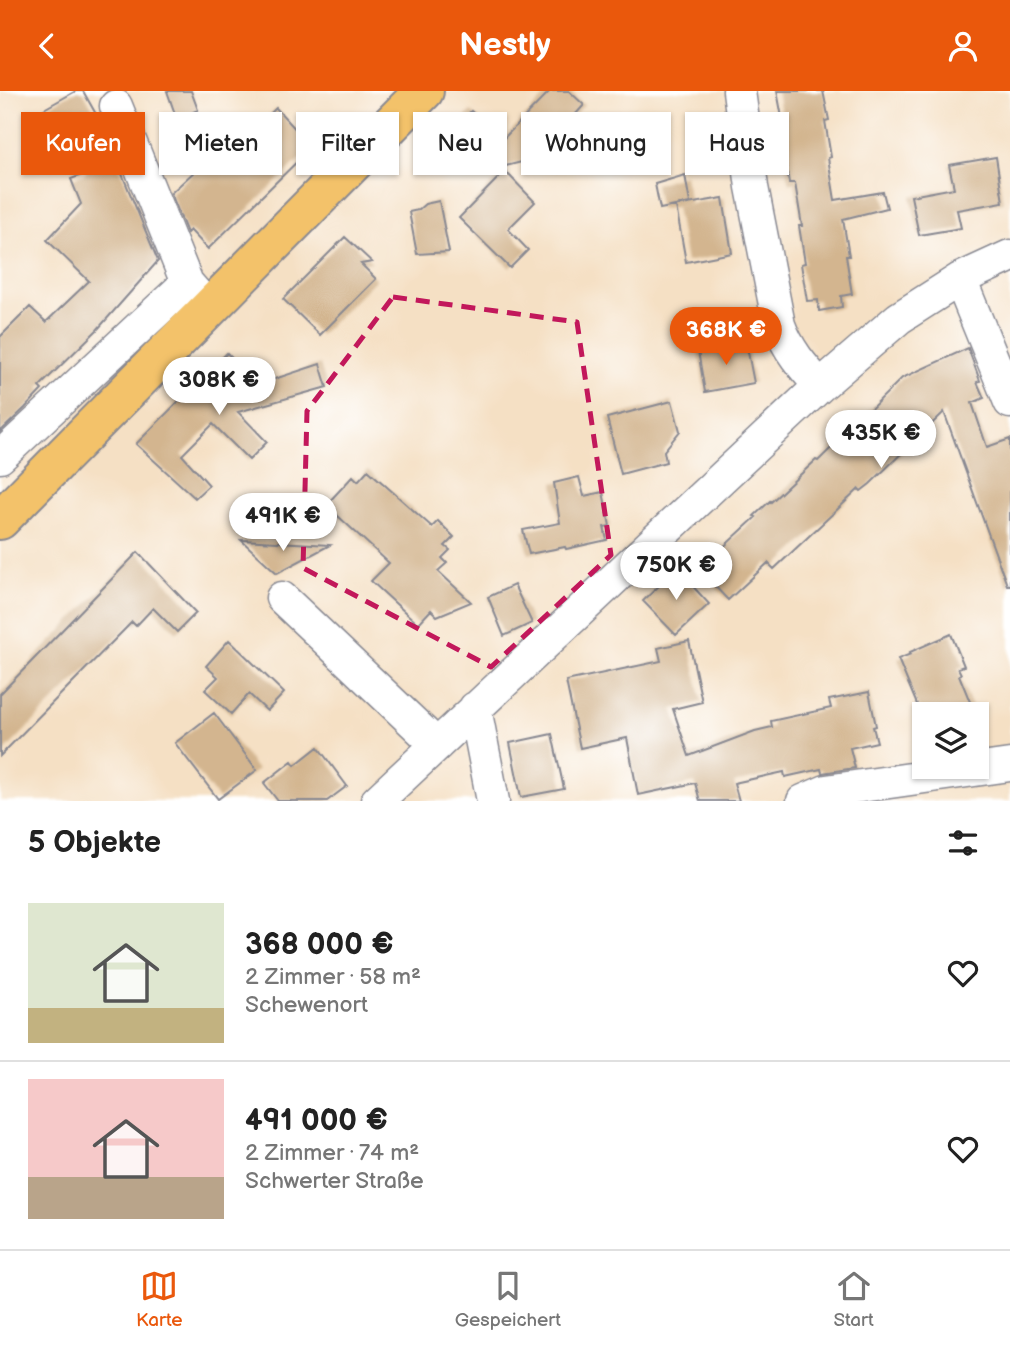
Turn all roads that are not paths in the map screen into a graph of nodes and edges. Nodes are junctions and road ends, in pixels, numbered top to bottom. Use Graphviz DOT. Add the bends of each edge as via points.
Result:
graph roads {
  1 [pos="424,91"];
  2 [pos="739,91"];
  3 [pos="116,106"];
  4 [pos="1010,256"];
  5 [pos="960,279"];
  6 [pos="199,296"];
  7 [pos="820,386"];
  8 [pos="69,391"];
  9 [pos="1010,402"];
  10 [pos="97,423"];
  11 [pos="0,457"];
  12 [pos="0,520"];
  13 [pos="282,598"];
  14 [pos="475,708"];
  15 [pos="438,745"];
  16 [pos="1010,765"];
  17 [pos="377,801"];
  18 [pos="493,801"];
  19 [pos="803,801"];
  1 -- 6 [label="main road"];
  2 -- 7 [label="street" via="779,325 794,356"];
  3 -- 6 [label="street"];
  4 -- 5 [label="street"];
  5 -- 7 [label="street" via="899,318"];
  5 -- 9 [label="street"];
  6 -- 8 [label="street"];
  6 -- 10 [label="main road"];
  7 -- 14 [label="street"];
  8 -- 10 [label="street"];
  8 -- 11 [label="street"];
  10 -- 12 [label="main road"];
  13 -- 15 [label="street"];
  14 -- 15 [label="street"];
  14 -- 18 [label="street"];
  15 -- 17 [label="street"];
  16 -- 19 [label="street" via="826,791"];
}
